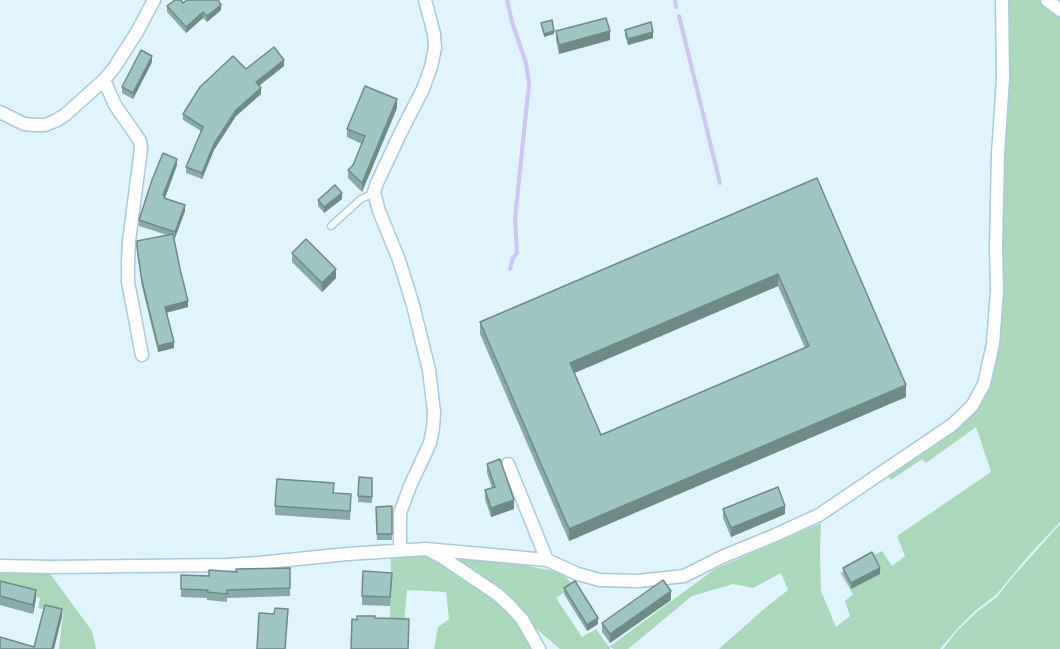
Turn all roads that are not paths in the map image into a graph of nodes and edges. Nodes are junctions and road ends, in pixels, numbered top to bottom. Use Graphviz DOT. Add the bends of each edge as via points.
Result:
graph roads {
  1 [pos="154,0"];
  2 [pos="425,0"];
  3 [pos="1002,0"];
  4 [pos="1047,0"];
  5 [pos="1060,10"];
  6 [pos="104,80"];
  7 [pos="0,112"];
  8 [pos="374,192"];
  9 [pos="331,226"];
  10 [pos="142,355"];
  11 [pos="508,464"];
  12 [pos="426,549"];
  13 [pos="400,550"];
  14 [pos="547,560"];
  15 [pos="0,566"];
  16 [pos="539,649"];
  1 -- 6 [label="street"];
  2 -- 8 [label="street" via="434,34 431,67"];
  3 -- 14 [label="street" via="997,290 987,372 972,406 937,436 819,515 684,576 600,580"];
  4 -- 5 [label="street"];
  6 -- 7 [label="street" via="65,115 45,125 24,124"];
  6 -- 10 [label="street" via="115,105 140,141 128,282"];
  8 -- 9 [label="lane"];
  8 -- 13 [label="street" via="413,305 429,370 434,412 430,443 400,513"];
  11 -- 14 [label="street"];
  12 -- 13 [label="street"];
  12 -- 14 [label="street"];
  12 -- 16 [label="street" via="497,594 522,619"];
  13 -- 15 [label="street" via="225,565"];
}
